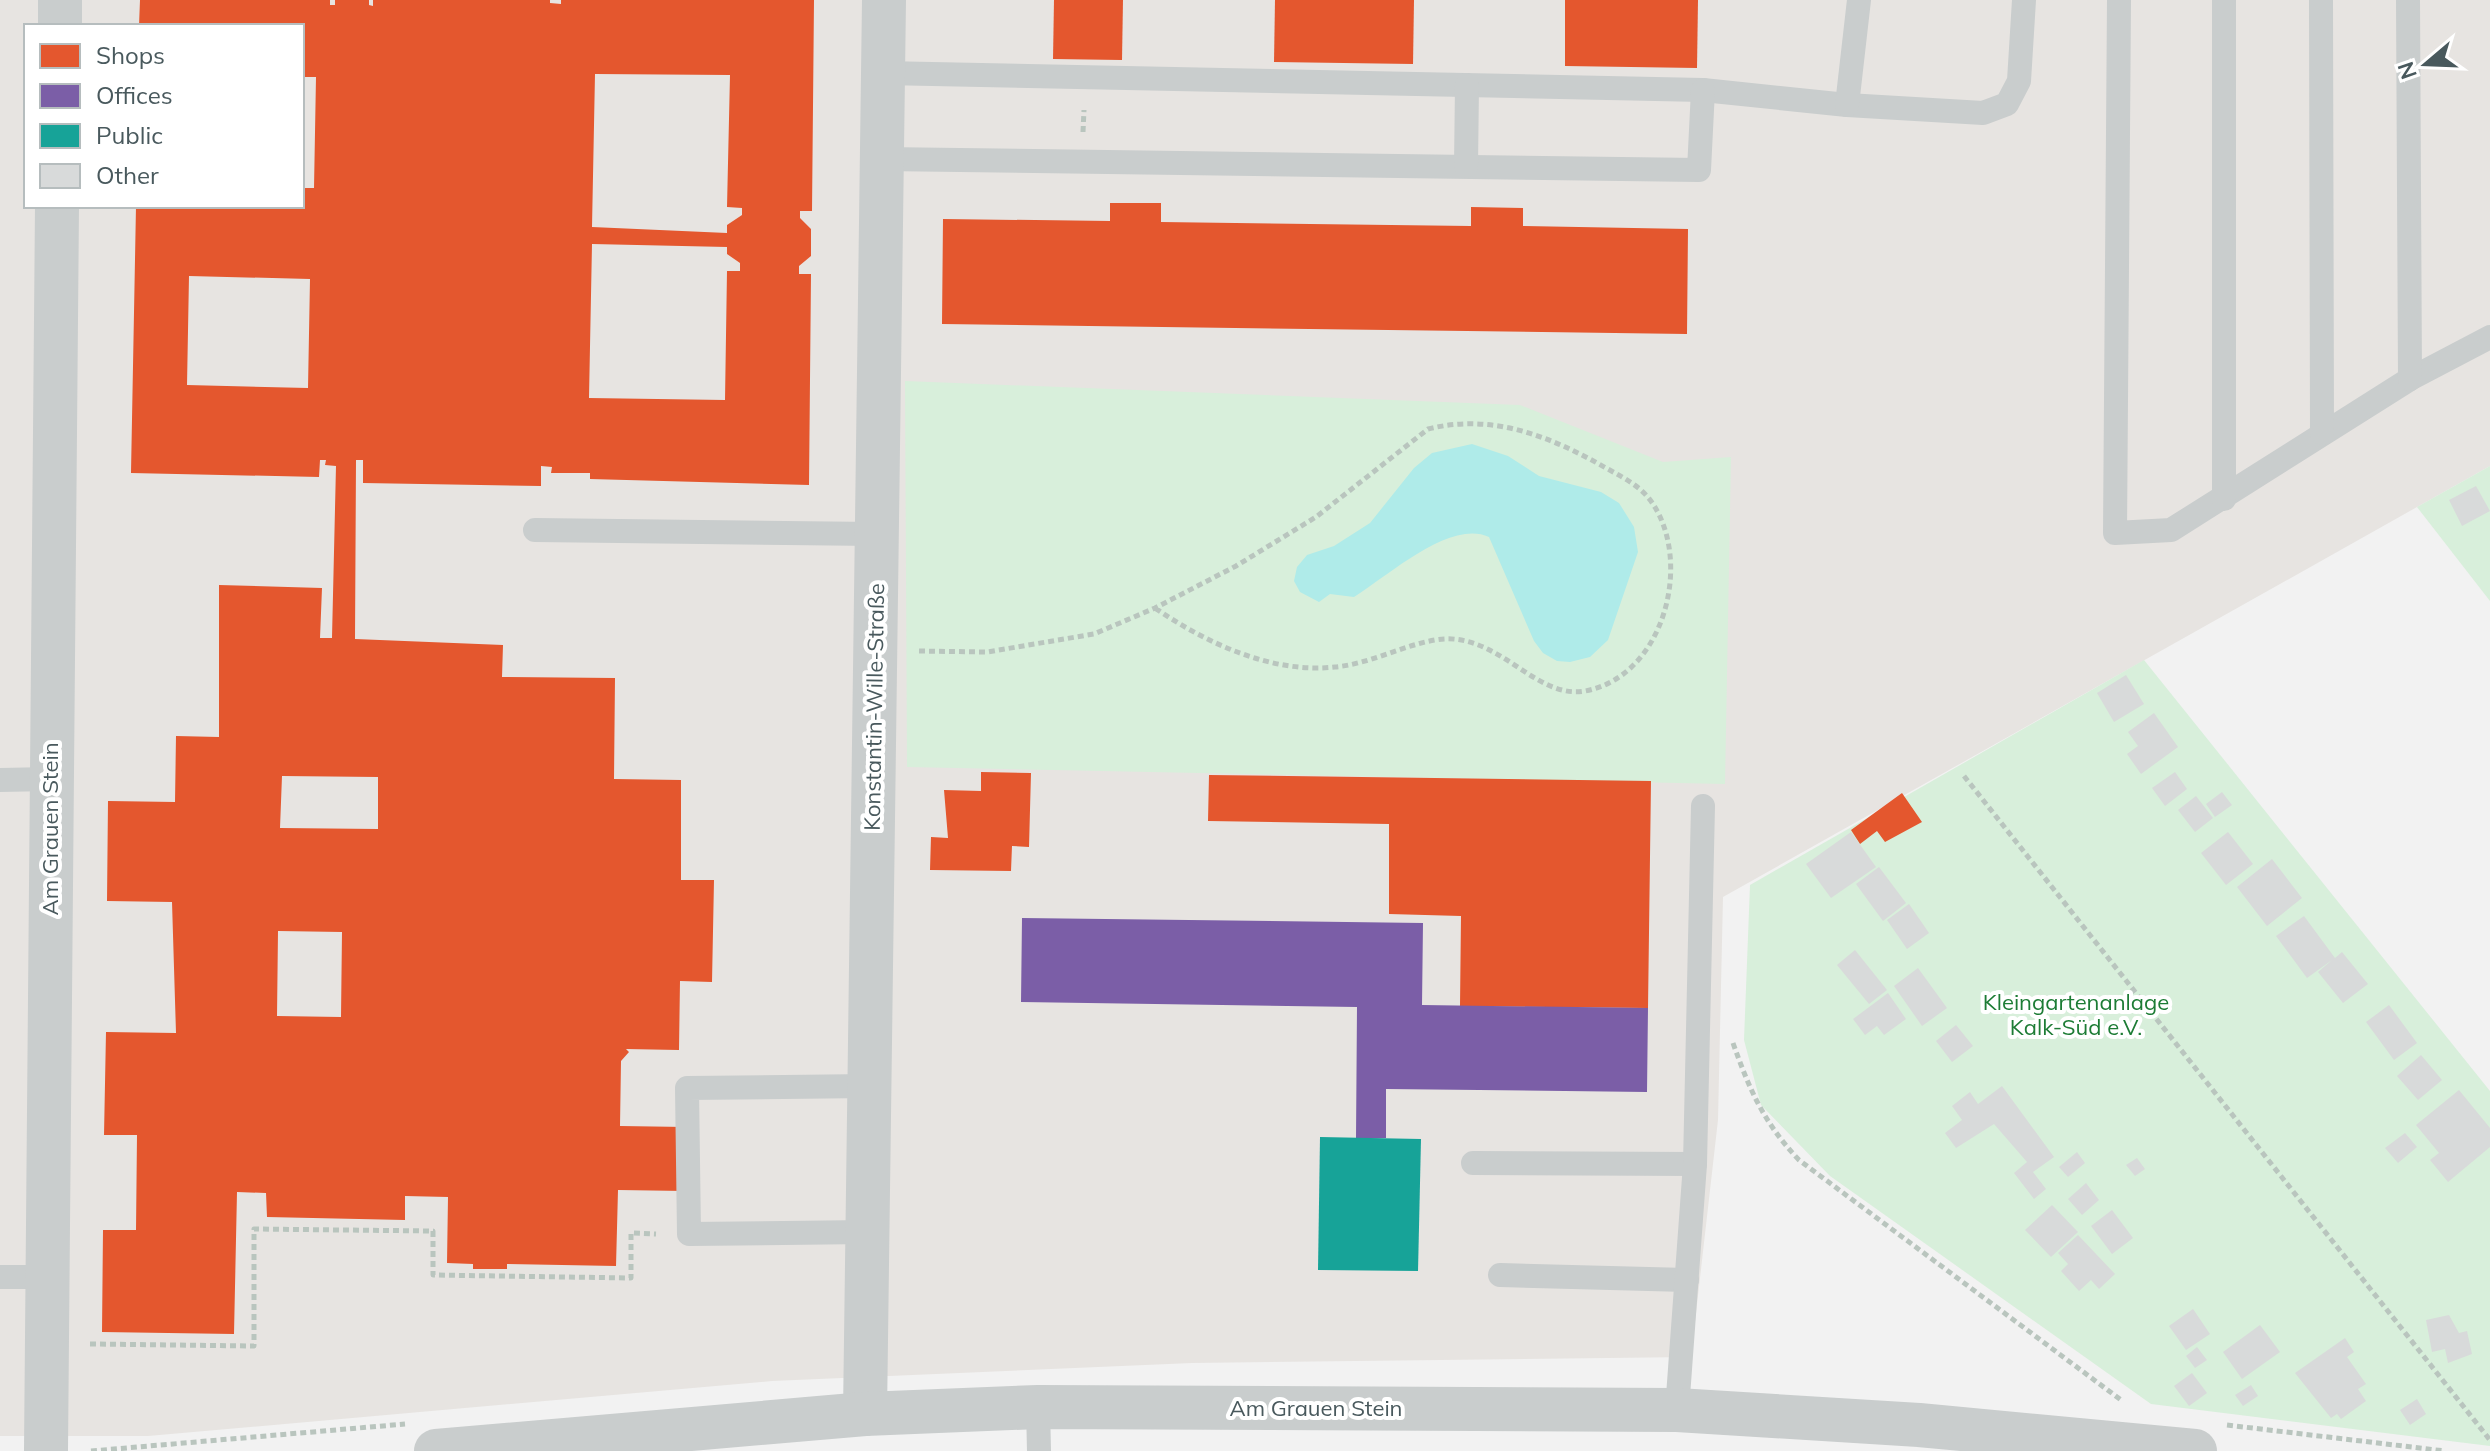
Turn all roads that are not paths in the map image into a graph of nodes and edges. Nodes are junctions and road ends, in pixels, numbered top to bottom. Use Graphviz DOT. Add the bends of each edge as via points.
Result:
graph roads {
  1 [pos="60,0"];
  2 [pos="884,0"];
  3 [pos="1859,0"];
  4 [pos="2024,0"];
  5 [pos="2119,0"];
  6 [pos="2224,0"];
  7 [pos="2321,0"];
  8 [pos="2408,0"];
  9 [pos="60,24"];
  10 [pos="883,73"];
  11 [pos="1467,85"];
  12 [pos="1703,90"];
  13 [pos="1847,105"];
  14 [pos="882,159"];
  15 [pos="1466,166"];
  16 [pos="57,208"];
  17 [pos="2490,337"];
  18 [pos="2410,379"];
  19 [pos="2322,433"];
  20 [pos="2224,499"];
  21 [pos="535,530"];
  22 [pos="876,534"];
  23 [pos="50,779"];
  24 [pos="0,780"];
  25 [pos="1703,806"];
  26 [pos="870,1086"];
  27 [pos="1473,1163"];
  28 [pos="1695,1164"];
  29 [pos="868,1232"];
  30 [pos="1500,1275"];
  31 [pos="0,1277"];
  32 [pos="46,1277"];
  33 [pos="1687,1280"];
  34 [pos="1038,1407"];
  35 [pos="1677,1410"];
  36 [pos="865,1414"];
  37 [pos="2180,1449"];
  38 [pos="46,1451"];
  39 [pos="436,1451"];
  40 [pos="1039,1451"];
  1 -- 9 [label="street"];
  2 -- 10 [label="street, Konstantin-Wille-Straße"];
  3 -- 13 [label="lane"];
  4 -- 13 [label="lane" via="2019,81 2007,104 1983,113"];
  5 -- 20 [label="lane" via="2115,533 2171,530"];
  6 -- 20 [label="lane"];
  7 -- 19 [label="lane"];
  8 -- 18 [label="lane"];
  10 -- 11 [label="lane"];
  10 -- 14 [label="street, Konstantin-Wille-Straße"];
  11 -- 12 [label="lane"];
  11 -- 15 [label="lane"];
  12 -- 13 [label="lane"];
  12 -- 15 [label="lane" via="1699,170"];
  14 -- 15 [label="lane"];
  14 -- 22 [label="street, Konstantin-Wille-Straße"];
  16 -- 23 [label="street, Am Grauen Stein"];
  17 -- 18 [label="lane"];
  18 -- 19 [label="lane"];
  19 -- 20 [label="lane"];
  21 -- 22 [label="lane"];
  22 -- 26 [label="street, Konstantin-Wille-Straße"];
  23 -- 24 [label="lane"];
  23 -- 32 [label="street, Am Grauen Stein"];
  25 -- 28 [label="lane"];
  26 -- 29 [label="street, Konstantin-Wille-Straße"];
  26 -- 29 [label="lane" via="687,1088 689,1234"];
  27 -- 28 [label="lane"];
  28 -- 33 [label="lane"];
  29 -- 36 [label="street, Konstantin-Wille-Straße"];
  30 -- 33 [label="lane"];
  31 -- 32 [label="lane"];
  32 -- 38 [label="street, Am Grauen Stein"];
  33 -- 35 [label="lane"];
  34 -- 35 [label="street, Am Grauen Stein"];
  34 -- 36 [label="street, Am Grauen Stein"];
  34 -- 40 [label="lane"];
  35 -- 37 [label="street, Am Grauen Stein"];
  36 -- 39 [label="street, Am Grauen Stein"];
}
